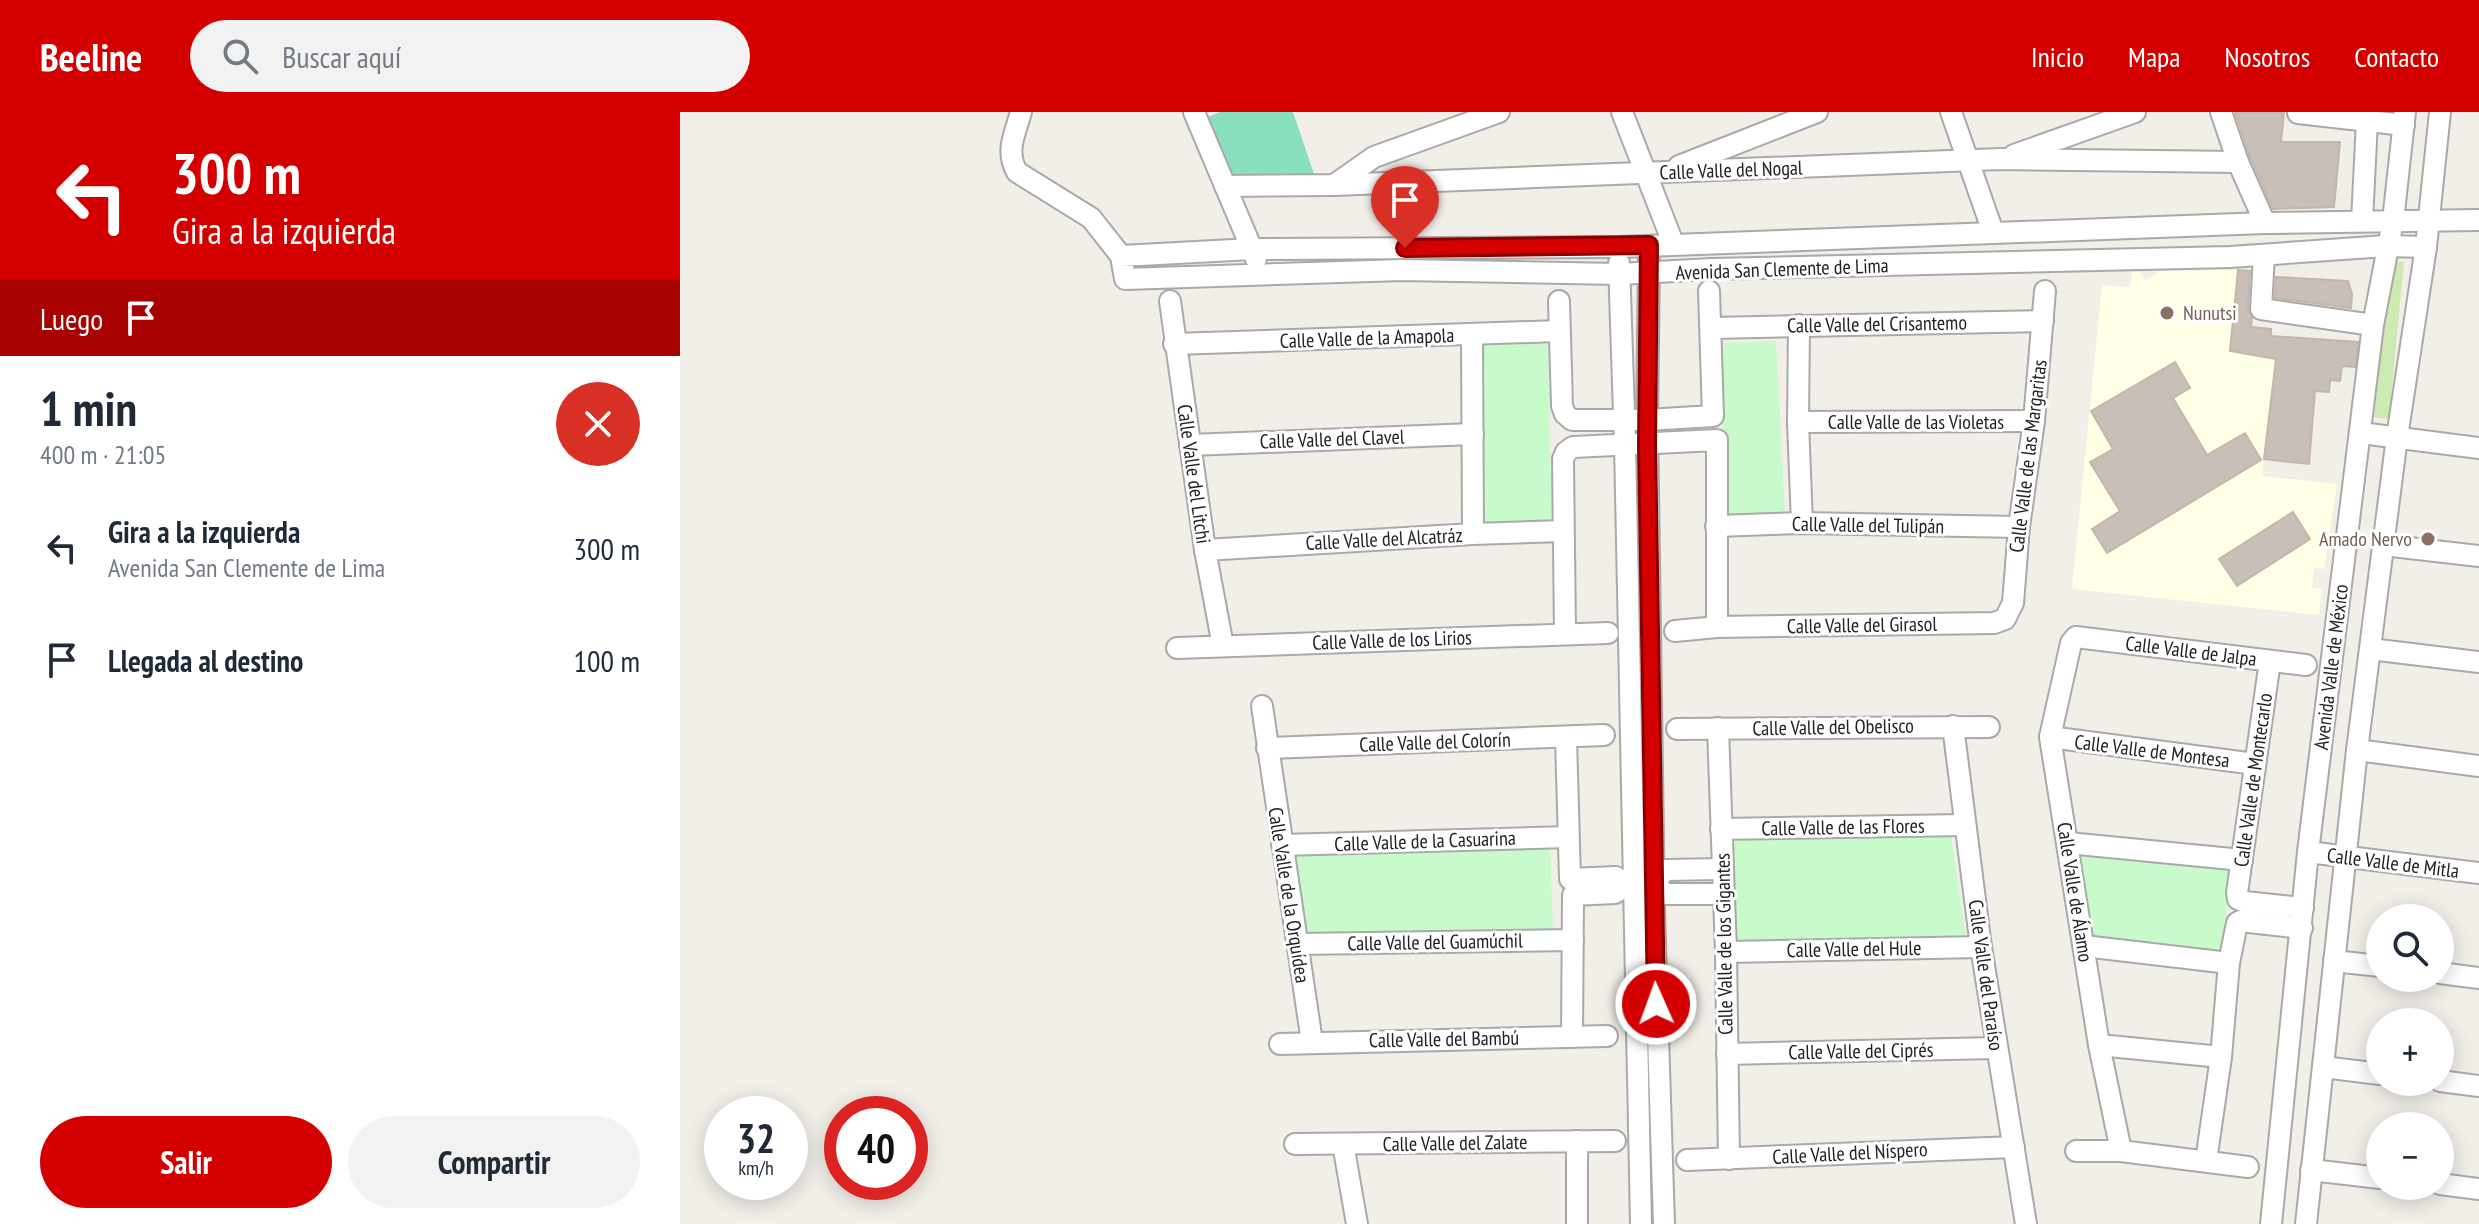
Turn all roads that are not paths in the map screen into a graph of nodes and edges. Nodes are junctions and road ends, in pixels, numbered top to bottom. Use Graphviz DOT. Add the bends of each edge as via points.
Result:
graph roads {
  1 [pos="1021,112"];
  2 [pos="1499,112"];
  3 [pos="1622,112"];
  4 [pos="1817,112"];
  5 [pos="1951,112"];
  6 [pos="2135,112"];
  7 [pos="2221,112"];
  8 [pos="2440,112"];
  9 [pos="1197,113"];
  10 [pos="2298,113"];
  11 [pos="2404,119"];
  12 [pos="2367,121"];
  13 [pos="2001,159"];
  14 [pos="1969,162"];
  15 [pos="2238,162"];
  16 [pos="1655,172"];
  17 [pos="1334,185"];
  18 [pos="1225,186"];
  19 [pos="2479,220"];
  20 [pos="2362,221"];
  21 [pos="2393,221"];
  22 [pos="2429,222"];
  23 [pos="2265,223"];
  24 [pos="1993,232"];
  25 [pos="1673,243"];
  26 [pos="1649,245"];
  27 [pos="2386,246"];
  28 [pos="1619,247"];
  29 [pos="2426,247"];
  30 [pos="1252,249"];
  31 [pos="2264,255"];
  32 [pos="1121,256"];
  33 [pos="1648,273"];
  34 [pos="1262,274"];
  35 [pos="1619,274"];
  36 [pos="1709,291"];
  37 [pos="2045,291"];
  38 [pos="1170,301"];
  39 [pos="1559,301"];
  40 [pos="2043,321"];
  41 [pos="1799,325"];
  42 [pos="2373,325"];
  43 [pos="1712,328"];
  44 [pos="1559,331"];
  45 [pos="1472,335"];
  46 [pos="1174,344"];
  47 [pos="1625,418"];
  48 [pos="1647,420"];
  49 [pos="2034,421"];
  50 [pos="1798,422"];
  51 [pos="2361,433"];
  52 [pos="1473,434"];
  53 [pos="2397,437"];
  54 [pos="1625,444"];
  55 [pos="1647,444"];
  56 [pos="1190,445"];
  57 [pos="2479,448"];
  58 [pos="1802,523"];
  59 [pos="1716,526"];
  60 [pos="2019,527"];
  61 [pos="1563,531"];
  62 [pos="1473,534"];
  63 [pos="2383,545"];
  64 [pos="1205,550"];
  65 [pos="2479,556"];
  66 [pos="2005,619"];
  67 [pos="1717,627"];
  68 [pos="1675,631"];
  69 [pos="1608,633"];
  70 [pos="1565,634"];
  71 [pos="2076,637"];
  72 [pos="1223,646"];
  73 [pos="1177,648"];
  74 [pos="2370,649"];
  75 [pos="2270,661"];
  76 [pos="2479,662"];
  77 [pos="2306,665"];
  78 [pos="1262,706"];
  79 [pos="1953,726"];
  80 [pos="1989,727"];
  81 [pos="1718,728"];
  82 [pos="1677,729"];
  83 [pos="1604,735"];
  84 [pos="2050,737"];
  85 [pos="1566,738"];
  86 [pos="1267,748"];
  87 [pos="2357,750"];
  88 [pos="2255,764"];
  89 [pos="2479,766"];
  90 [pos="1965,825"];
  91 [pos="1721,829"];
  92 [pos="1568,837"];
  93 [pos="2068,843"];
  94 [pos="1282,845"];
  95 [pos="2308,852"];
  96 [pos="2346,858"];
  97 [pos="2242,860"];
  98 [pos="1722,869"];
  99 [pos="2479,873"];
  100 [pos="1638,884"];
  101 [pos="1572,887"];
  102 [pos="1723,894"];
  103 [pos="2302,918"];
  104 [pos="1573,940"];
  105 [pos="1297,944"];
  106 [pos="2084,946"];
  107 [pos="1981,947"];
  108 [pos="1726,952"];
  109 [pos="2334,961"];
  110 [pos="2229,963"];
  111 [pos="2366,964"];
  112 [pos="2454,975"];
  113 [pos="2479,978"];
  114 [pos="1607,1036"];
  115 [pos="1572,1037"];
  116 [pos="1312,1042"];
  117 [pos="1280,1044"];
  118 [pos="2099,1045"];
  119 [pos="1996,1048"];
  120 [pos="1727,1054"];
  121 [pos="2221,1057"];
  122 [pos="2323,1067"];
  123 [pos="2366,1072"];
  124 [pos="2454,1083"];
  125 [pos="2479,1086"];
  126 [pos="1577,1141"];
  127 [pos="1615,1141"];
  128 [pos="1295,1144"];
  129 [pos="1343,1144"];
  130 [pos="2014,1147"];
  131 [pos="2076,1151"];
  132 [pos="2121,1151"];
  133 [pos="1729,1159"];
  134 [pos="1687,1160"];
  135 [pos="2206,1161"];
  136 [pos="2248,1167"];
  137 [pos="2311,1170"];
  138 [pos="2366,1176"];
  139 [pos="2454,1186"];
  140 [pos="2479,1189"];
  141 [pos="1357,1224"];
  142 [pos="1577,1224"];
  143 [pos="1641,1224"];
  144 [pos="1664,1224"];
  145 [pos="2026,1224"];
  146 [pos="2271,1224"];
  147 [pos="2306,1224"];
  1 -- 32 [label="street" via="1011,149 1017,172 1091,218"];
  2 -- 17 [label="street" via="1374,157"];
  3 -- 16 [label="street"];
  4 -- 16 [label="street"];
  5 -- 14 [label="street"];
  6 -- 13 [label="street"];
  7 -- 15 [label="street"];
  8 -- 22 [label="street, Avenida Valle de México"];
  9 -- 18 [label="street"];
  10 -- 12 [label="street"];
  11 -- 12 [label="street"];
  11 -- 21 [label="street, Avenida Valle de México"];
  12 -- 20 [label="street"];
  13 -- 14 [label="street, Calle Valle del Nogal"];
  13 -- 15 [label="street, Calle Valle del Nogal"];
  14 -- 16 [label="street, Calle Valle del Nogal"];
  14 -- 24 [label="street"];
  15 -- 23 [label="street"];
  16 -- 17 [label="street, Calle Valle del Nogal"];
  16 -- 25 [label="street"];
  17 -- 18 [label="street, Calle Valle del Nogal"];
  18 -- 30 [label="street"];
  19 -- 22 [label="street, Avenida San Clemente de Lima"];
  20 -- 21 [label="street, Avenida San Clemente de Lima"];
  20 -- 23 [label="street, Avenida San Clemente de Lima"];
  21 -- 22 [label="street, Avenida San Clemente de Lima"];
  21 -- 27 [label="street, Avenida Valle de México"];
  22 -- 29 [label="street, Avenida Valle de México"];
  23 -- 24 [label="street, Avenida San Clemente de Lima"];
  24 -- 25 [label="street, Avenida San Clemente de Lima"];
  25 -- 26 [label="street, Avenida San Clemente de Lima"];
  26 -- 28 [label="street, Avenida San Clemente de Lima"];
  26 -- 33 [label="street"];
  27 -- 29 [label="street, Avenida San Clemente de Lima"];
  27 -- 31 [label="street, Avenida San Clemente de Lima"];
  27 -- 42 [label="street, Avenida Valle de México"];
  28 -- 30 [label="street, Avenida San Clemente de Lima"];
  28 -- 35 [label="street"];
  29 -- 53 [label="street, Avenida Valle de México"];
  30 -- 32 [label="street, Avenida San Clemente de Lima"];
  30 -- 34 [label="street"];
  31 -- 33 [label="street, Avenida San Clemente de Lima"];
  31 -- 42 [label="street" via="2261,309"];
  32 -- 34 [label="street, Avenida San Clemente de Lima" via="1125,279"];
  33 -- 35 [label="street, Avenida San Clemente de Lima"];
  33 -- 48 [label="street"];
  34 -- 35 [label="street, Avenida San Clemente de Lima"];
  35 -- 47 [label="street"];
  36 -- 43 [label="street"];
  37 -- 40 [label="street, Calle Valle de las Margaritas"];
  38 -- 46 [label="street, Calle Valle del Litchi"];
  39 -- 44 [label="street"];
  40 -- 41 [label="street, Calle Valle del Crisantemo"];
  40 -- 49 [label="street, Calle Valle de las Margaritas"];
  41 -- 43 [label="street, Calle Valle del Crisantemo"];
  41 -- 50 [label="street"];
  42 -- 51 [label="street, Avenida Valle de México"];
  43 -- 48 [label="street" via="1713,416"];
  44 -- 45 [label="street, Calle Valle de la Amapola"];
  44 -- 47 [label="street" via="1565,414 1572,420"];
  45 -- 46 [label="street, Calle Valle de la Amapola"];
  45 -- 52 [label="street"];
  46 -- 56 [label="street, Calle Valle del Litchi"];
  47 -- 48 [label="street"];
  47 -- 54 [label="street"];
  48 -- 55 [label="street"];
  49 -- 50 [label="street, Calle Valle de las Violetas"];
  49 -- 60 [label="street, Calle Valle de las Margaritas"];
  50 -- 58 [label="street"];
  51 -- 53 [label="street"];
  51 -- 95 [label="street, Avenida Valle de México"];
  52 -- 56 [label="street, Calle Valle del Clavel"];
  52 -- 62 [label="street"];
  53 -- 57 [label="street"];
  53 -- 63 [label="street, Avenida Valle de México"];
  54 -- 55 [label="street"];
  54 -- 61 [label="street" via="1573,447 1566,452"];
  54 -- 100 [label="street"];
  55 -- 59 [label="street" via="1717,440"];
  55 -- 100 [label="street"];
  56 -- 64 [label="street, Calle Valle del Litchi"];
  58 -- 59 [label="street, Calle Valle del Tulipán"];
  58 -- 60 [label="street, Calle Valle del Tulipán"];
  59 -- 67 [label="street"];
  60 -- 66 [label="street, Calle Valle de las Margaritas" via="2013,603"];
  61 -- 62 [label="street, Calle Valle del Alcatráz"];
  61 -- 70 [label="street"];
  62 -- 64 [label="street, Calle Valle del Alcatráz"];
  63 -- 65 [label="street"];
  63 -- 74 [label="street, Avenida Valle de México"];
  64 -- 72 [label="street, Calle Valle del Litchi"];
  66 -- 67 [label="street, Calle Valle del Girasol"];
  67 -- 68 [label="street, Calle Valle del Girasol"];
  69 -- 70 [label="street, Calle Valle de los Lirios"];
  70 -- 72 [label="street, Calle Valle de los Lirios"];
  71 -- 75 [label="street, Calle Valle de Jalpa"];
  71 -- 84 [label="street, Calle Valle de Álamo"];
  72 -- 73 [label="street, Calle Valle de los Lirios"];
  74 -- 76 [label="street"];
  74 -- 87 [label="street, Avenida Valle de México"];
  75 -- 77 [label="street, Calle Valle de Jalpa"];
  75 -- 88 [label="street, Calle Valle de Montecarlo"];
  78 -- 86 [label="street, Calle Valle de la Orquídea"];
  79 -- 80 [label="street, Calle Valle del Obelisco"];
  79 -- 81 [label="street, Calle Valle del Obelisco"];
  79 -- 90 [label="street, Calle Valle del Paraíso"];
  81 -- 82 [label="street, Calle Valle del Obelisco"];
  81 -- 91 [label="street, Calle Valle de los Gigantes"];
  83 -- 85 [label="street, Calle Valle del Colorín"];
  84 -- 88 [label="street, Calle Valle de Montesa"];
  84 -- 93 [label="street, Calle Valle de Álamo"];
  85 -- 86 [label="street, Calle Valle del Colorín"];
  85 -- 92 [label="street"];
  86 -- 94 [label="street, Calle Valle de la Orquídea"];
  87 -- 89 [label="street"];
  87 -- 96 [label="street, Avenida Valle de México"];
  88 -- 97 [label="street, Calle Valle de Montecarlo"];
  90 -- 91 [label="street, Calle Valle de las Flores"];
  90 -- 107 [label="street, Calle Valle del Paraíso"];
  91 -- 98 [label="street, Calle Valle de los Gigantes"];
  92 -- 94 [label="street, Calle Valle de la Casuarina"];
  92 -- 101 [label="street"];
  93 -- 97 [label="street"];
  93 -- 106 [label="street, Calle Valle de Álamo"];
  94 -- 105 [label="street, Calle Valle de la Orquídea"];
  95 -- 96 [label="street, Calle Valle de Mitla"];
  95 -- 103 [label="street, Avenida Valle de México"];
  96 -- 99 [label="street, Calle Valle de Mitla"];
  96 -- 109 [label="street, Avenida Valle de México"];
  97 -- 103 [label="street, Calle Valle de Montecarlo" via="2238,899"];
  98 -- 100 [label="street" via="1666,870"];
  98 -- 102 [label="street, Calle Valle de los Gigantes"];
  100 -- 101 [label="street" via="1615,893"];
  100 -- 102 [label="street" via="1666,894"];
  100 -- 143 [label="street"];
  100 -- 144 [label="street"];
  101 -- 104 [label="street"];
  102 -- 108 [label="street, Calle Valle de los Gigantes"];
  103 -- 110 [label="street" via="2240,921"];
  103 -- 146 [label="street, Avenida Valle de México"];
  104 -- 105 [label="street, Calle Valle del Guamúchil"];
  104 -- 115 [label="street"];
  105 -- 116 [label="street, Calle Valle de la Orquídea"];
  106 -- 110 [label="street"];
  106 -- 118 [label="street, Calle Valle de Álamo"];
  107 -- 108 [label="street, Calle Valle del Hule"];
  107 -- 119 [label="street, Calle Valle del Paraíso"];
  108 -- 120 [label="street, Calle Valle de los Gigantes"];
  109 -- 111 [label="street"];
  109 -- 122 [label="street, Avenida Valle de México"];
  110 -- 121 [label="street"];
  112 -- 113 [label="street"];
  114 -- 115 [label="street, Calle Valle del Bambú"];
  115 -- 116 [label="street, Calle Valle del Bambú"];
  116 -- 117 [label="street, Calle Valle del Bambú"];
  118 -- 121 [label="street"];
  118 -- 132 [label="street, Calle Valle de Álamo"];
  119 -- 120 [label="street, Calle Valle del Ciprés"];
  119 -- 130 [label="street, Calle Valle del Paraíso"];
  120 -- 133 [label="street, Calle Valle de los Gigantes"];
  121 -- 135 [label="street"];
  122 -- 123 [label="street"];
  122 -- 137 [label="street, Avenida Valle de México"];
  124 -- 125 [label="street"];
  126 -- 127 [label="street, Calle Valle del Zalate"];
  126 -- 129 [label="street, Calle Valle del Zalate"];
  126 -- 142 [label="street"];
  128 -- 129 [label="street, Calle Valle del Zalate"];
  129 -- 141 [label="street"];
  130 -- 133 [label="street, Calle Valle del Níspero"];
  130 -- 145 [label="street, Calle Valle del Paraíso"];
  131 -- 132 [label="street"];
  132 -- 135 [label="street"];
  133 -- 134 [label="street, Calle Valle del Níspero"];
  135 -- 136 [label="street"];
  137 -- 138 [label="street"];
  137 -- 147 [label="street, Avenida Valle de México"];
  139 -- 140 [label="street"];
}
